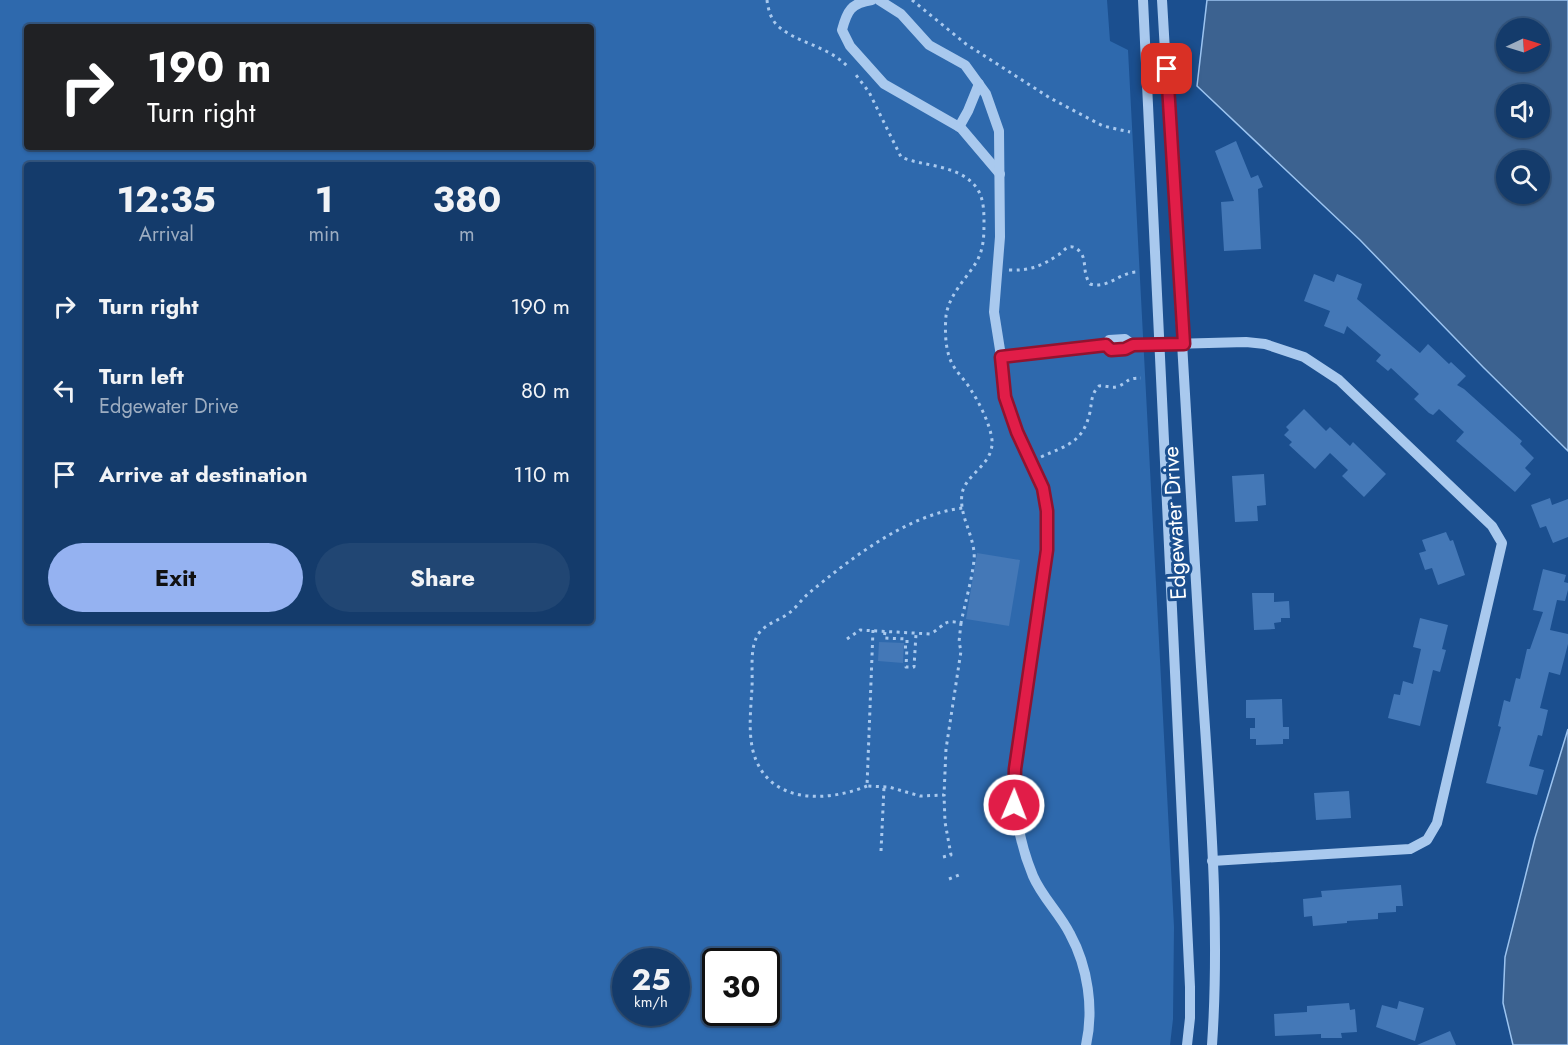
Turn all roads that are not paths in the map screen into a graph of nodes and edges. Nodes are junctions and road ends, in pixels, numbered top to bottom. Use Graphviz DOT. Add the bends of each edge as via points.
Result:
graph roads {
  1 [pos="872,0"];
  2 [pos="879,0"];
  3 [pos="1143,0"];
  4 [pos="1162,0"];
  5 [pos="979,84"];
  6 [pos="958,127"];
  7 [pos="1000,175"];
  8 [pos="1159,344"];
  9 [pos="1184,344"];
  10 [pos="1001,357"];
  11 [pos="1212,861"];
  12 [pos="1086,1045"];
  13 [pos="1186,1045"];
  14 [pos="1212,1045"];
  1 -- 6 [label="street" via="860,2 847,12 842,30 850,46 884,84"];
  2 -- 5 [label="street" via="901,14 929,45 965,65"];
  3 -- 8 [label="street, Edgewater Drive"];
  4 -- 9 [label="street, Edgewater Drive"];
  5 -- 6 [label="street"];
  5 -- 7 [label="street" via="999,131"];
  6 -- 7 [label="street"];
  7 -- 10 [label="street" via="994,312"];
  8 -- 9 [label="street"];
  8 -- 10 [label="street" via="1133,345 1125,339 1109,340 1106,345"];
  8 -- 13 [label="street, Edgewater Drive" via="1189,975"];
  9 -- 11 [label="street, Edgewater Drive"];
  9 -- 11 [label="street" via="1265,344 1322,367 1492,526 1502,543 1437,822 1427,840 1410,849"];
  10 -- 12 [label="street" via="1005,397 1043,488 1047,511 1047,550 1015,769 1014,805 1020,840 1034,878 1070,933 1081,960 1088,988"];
  11 -- 14 [label="street, Edgewater Drive" via="1216,970"];
}
